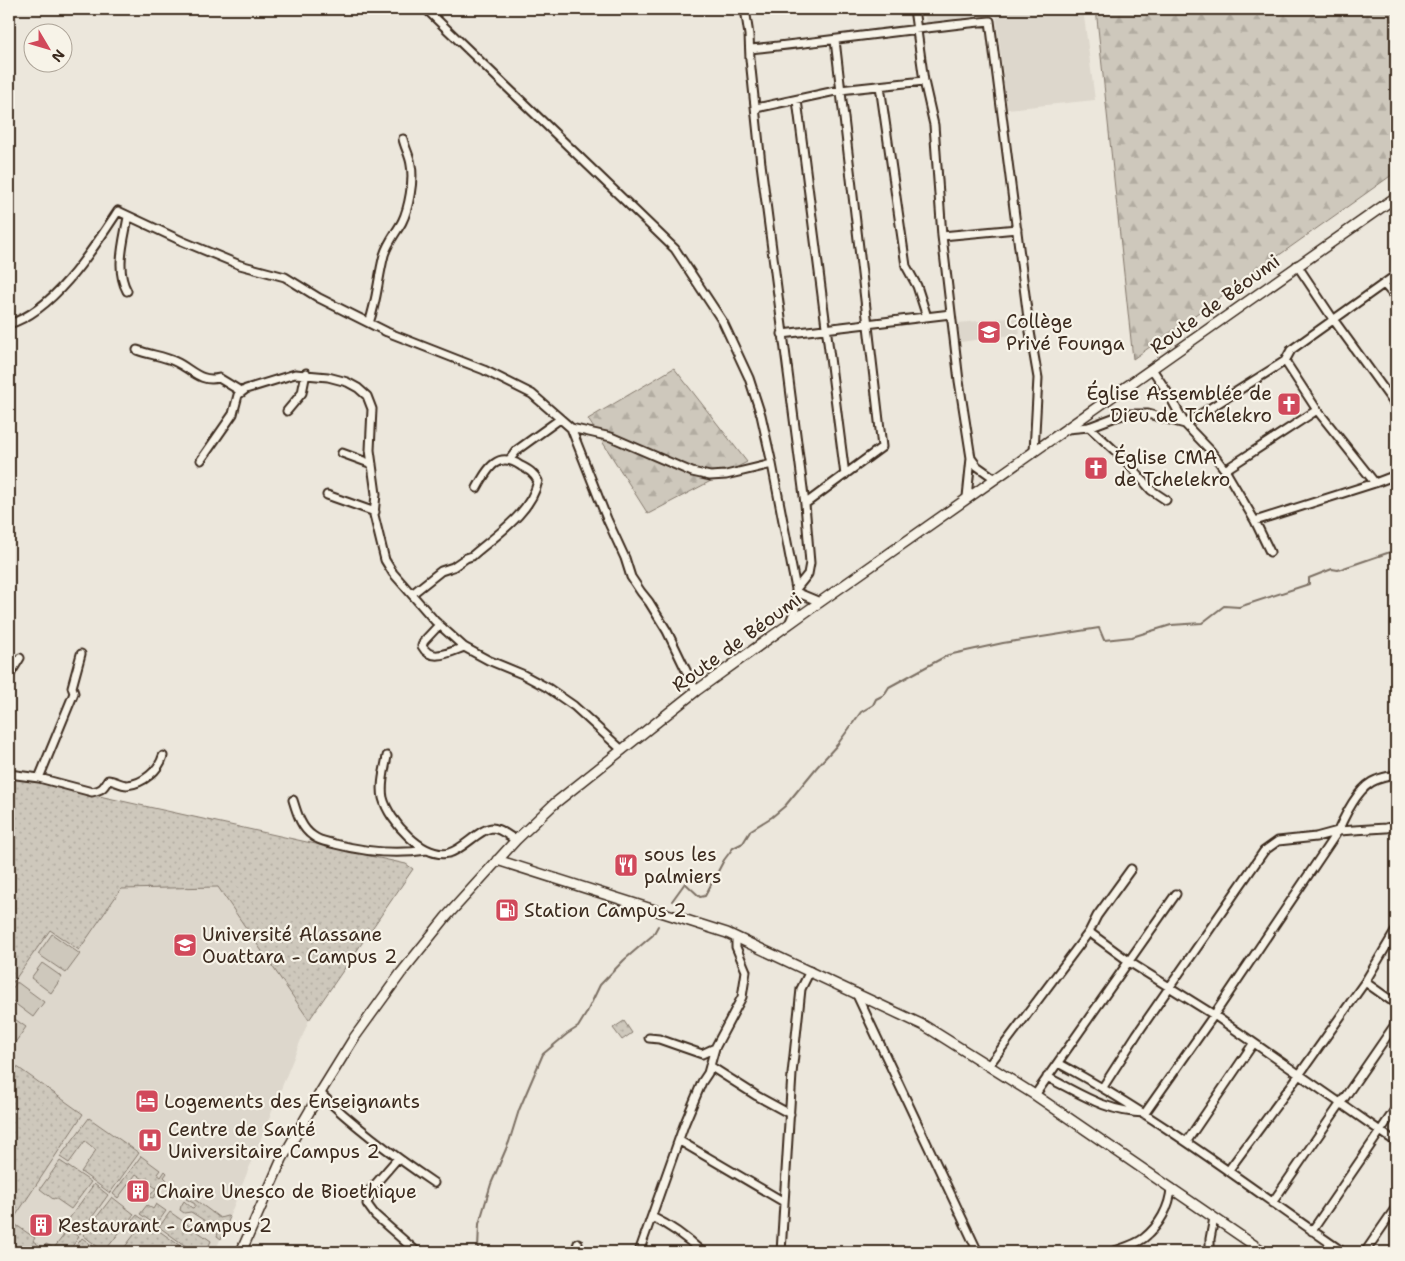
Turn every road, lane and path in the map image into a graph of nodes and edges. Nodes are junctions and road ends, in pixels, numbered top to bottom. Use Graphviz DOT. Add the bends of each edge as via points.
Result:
graph roads {
  1 [pos="426,9"];
  2 [pos="745,9"];
  3 [pos="914,9"];
  4 [pos="917,28"];
  5 [pos="835,40"];
  6 [pos="750,49"];
  7 [pos="924,81"];
  8 [pos="880,86"];
  9 [pos="840,90"];
  10 [pos="797,100"];
  11 [pos="756,108"];
  12 [pos="403,140"];
  13 [pos="1396,197"];
  14 [pos="128,217"];
  15 [pos="1017,229"];
  16 [pos="942,236"];
  17 [pos="1297,265"];
  18 [pos="1396,275"];
  19 [pos="1384,284"];
  20 [pos="127,291"];
  21 [pos="1396,298"];
  22 [pos="951,314"];
  23 [pos="926,317"];
  24 [pos="1333,320"];
  25 [pos="369,323"];
  26 [pos="867,323"];
  27 [pos="9,324"];
  28 [pos="826,329"];
  29 [pos="782,334"];
  30 [pos="137,350"];
  31 [pos="1285,361"];
  32 [pos="1152,369"];
  33 [pos="306,374"];
  34 [pos="242,392"];
  35 [pos="1396,406"];
  36 [pos="1317,410"];
  37 [pos="287,411"];
  38 [pos="560,418"];
  39 [pos="1184,424"];
  40 [pos="1089,427"];
  41 [pos="571,428"];
  42 [pos="1067,429"];
  43 [pos="1034,451"];
  44 [pos="342,454"];
  45 [pos="971,458"];
  46 [pos="510,459"];
  47 [pos="202,460"];
  48 [pos="372,464"];
  49 [pos="772,464"];
  50 [pos="1225,470"];
  51 [pos="845,475"];
  52 [pos="1396,475"];
  53 [pos="994,478"];
  54 [pos="1375,483"];
  55 [pos="477,488"];
  56 [pos="327,495"];
  57 [pos="967,497"];
  58 [pos="1166,500"];
  59 [pos="805,504"];
  60 [pos="374,512"];
  61 [pos="1255,521"];
  62 [pos="1270,552"];
  63 [pos="796,590"];
  64 [pos="412,594"];
  65 [pos="820,602"];
  66 [pos="789,624"];
  67 [pos="439,625"];
  68 [pos="464,647"];
  69 [pos="81,654"];
  70 [pos="20,658"];
  71 [pos="9,676"];
  72 [pos="696,691"];
  73 [pos="622,750"];
  74 [pos="164,756"];
  75 [pos="387,756"];
  76 [pos="9,774"];
  77 [pos="1396,775"];
  78 [pos="39,778"];
  79 [pos="293,800"];
  80 [pos="1396,826"];
  81 [pos="1338,831"];
  82 [pos="516,840"];
  83 [pos="427,850"];
  84 [pos="497,860"];
  85 [pos="1131,869"];
  86 [pos="1176,894"];
  87 [pos="1396,930"];
  88 [pos="1089,932"];
  89 [pos="736,937"];
  90 [pos="1129,960"];
  91 [pos="810,971"];
  92 [pos="1365,982"];
  93 [pos="1170,986"];
  94 [pos="856,993"];
  95 [pos="1396,1004"];
  96 [pos="1214,1015"];
  97 [pos="1396,1023"];
  98 [pos="649,1038"];
  99 [pos="1253,1044"];
  100 [pos="715,1048"];
  101 [pos="1058,1062"];
  102 [pos="989,1065"];
  103 [pos="710,1066"];
  104 [pos="1299,1075"];
  105 [pos="1047,1077"];
  106 [pos="1103,1087"];
  107 [pos="320,1093"];
  108 [pos="1034,1095"];
  109 [pos="1340,1103"];
  110 [pos="1396,1108"];
  111 [pos="1145,1113"];
  112 [pos="790,1114"];
  113 [pos="1380,1131"];
  114 [pos="680,1141"];
  115 [pos="1187,1141"];
  116 [pos="1396,1142"];
  117 [pos="398,1158"];
  118 [pos="1228,1171"];
  119 [pos="434,1183"];
  120 [pos="1171,1188"];
  121 [pos="784,1202"];
  122 [pos="1272,1203"];
  123 [pos="1396,1207"];
  124 [pos="652,1217"];
  125 [pos="1214,1218"];
  126 [pos="1312,1231"];
  127 [pos="578,1243"];
  128 [pos="241,1252"];
  129 [pos="417,1252"];
  130 [pos="575,1252"];
  131 [pos="639,1252"];
  132 [pos="702,1252"];
  133 [pos="781,1252"];
  134 [pos="978,1252"];
  135 [pos="1112,1252"];
  136 [pos="1210,1252"];
  137 [pos="1264,1252"];
  138 [pos="1343,1252"];
  139 [pos="1365,1252"];
  1 -- 49 [label="street" via="675,250 723,322 749,378"];
  2 -- 6 [label="street"];
  3 -- 4 [label="street"];
  4 -- 5 [label="street"];
  4 -- 7 [label="street"];
  4 -- 15 [label="street" via="990,21"];
  5 -- 6 [label="street"];
  5 -- 9 [label="street"];
  6 -- 11 [label="street"];
  7 -- 8 [label="street"];
  7 -- 16 [label="street" via="934,125"];
  8 -- 9 [label="street"];
  8 -- 23 [label="street" via="906,266 917,286"];
  9 -- 10 [label="street"];
  9 -- 26 [label="street"];
  10 -- 11 [label="street"];
  10 -- 28 [label="street"];
  11 -- 29 [label="street"];
  12 -- 25 [label="street" via="412,166 408,207 384,257"];
  13 -- 17 [label="main road, Route de Béoumi"];
  14 -- 20 [label="street" via="121,257"];
  14 -- 25 [label="street" via="240,265 285,276 319,298"];
  14 -- 27 [label="street" via="118,211 77,270 54,294 22,320"];
  15 -- 16 [label="street"];
  15 -- 43 [label="street" via="1038,378"];
  16 -- 22 [label="street"];
  17 -- 24 [label="street"];
  17 -- 32 [label="main road, Route de Béoumi"];
  18 -- 19 [label="street"];
  19 -- 21 [label="street"];
  19 -- 24 [label="street"];
  22 -- 23 [label="street"];
  22 -- 45 [label="street"];
  23 -- 26 [label="street"];
  24 -- 31 [label="street" via="1291,350"];
  24 -- 35 [label="street"];
  25 -- 38 [label="street" via="510,382 532,394"];
  26 -- 28 [label="street"];
  26 -- 51 [label="street" via="882,447"];
  28 -- 29 [label="street"];
  28 -- 51 [label="street"];
  29 -- 59 [label="street"];
  30 -- 34 [label="street" via="176,362 203,378 219,378"];
  31 -- 36 [label="street"];
  31 -- 39 [label="street"];
  32 -- 39 [label="street"];
  32 -- 42 [label="main road, Route de Béoumi"];
  33 -- 34 [label="street" via="284,376"];
  33 -- 37 [label="street" via="302,393"];
  33 -- 48 [label="street" via="347,382 367,396 372,409"];
  34 -- 47 [label="street" via="232,414"];
  36 -- 50 [label="street"];
  36 -- 54 [label="street"];
  38 -- 41 [label="street"];
  38 -- 46 [label="street" via="517,450"];
  39 -- 40 [label="street" via="1148,414 1127,414"];
  39 -- 50 [label="street"];
  40 -- 42 [label="street"];
  40 -- 58 [label="street" via="1125,460 1151,490"];
  41 -- 49 [label="street" via="611,437 692,472 710,476"];
  41 -- 72 [label="street" via="631,577 667,631"];
  42 -- 43 [label="main road, Route de Béoumi"];
  43 -- 53 [label="main road, Route de Béoumi"];
  44 -- 48 [label="street"];
  45 -- 53 [label="street"];
  45 -- 57 [label="street"];
  46 -- 55 [label="street" via="489,467"];
  46 -- 64 [label="street" via="534,474 538,481 531,499 516,518 472,556 440,571"];
  48 -- 60 [label="street" via="376,494"];
  49 -- 63 [label="street"];
  50 -- 61 [label="street"];
  51 -- 59 [label="street"];
  52 -- 54 [label="street"];
  53 -- 57 [label="main road, Route de Béoumi"];
  54 -- 61 [label="street"];
  56 -- 60 [label="street"];
  57 -- 65 [label="main road, Route de Béoumi"];
  59 -- 63 [label="street" via="810,563 808,574"];
  60 -- 64 [label="street" via="385,560"];
  61 -- 62 [label="street"];
  63 -- 65 [label="street"];
  63 -- 66 [label="street"];
  64 -- 67 [label="street"];
  65 -- 66 [label="main road, Route de Béoumi"];
  66 -- 72 [label="main road, Route de Béoumi"];
  67 -- 68 [label="street"];
  67 -- 68 [label="street" via="422,646 428,654 435,656"];
  68 -- 73 [label="street" via="548,688 574,706"];
  69 -- 78 [label="street" via="72,687 74,692"];
  70 -- 71 [label="street"];
  72 -- 73 [label="main road, Route de Béoumi"];
  73 -- 82 [label="main road, Route de Béoumi" via="554,804"];
  74 -- 78 [label="street" via="156,770 146,777 127,785 108,780 99,791 73,788"];
  75 -- 83 [label="street" via="382,780 383,798 400,829"];
  76 -- 78 [label="street"];
  77 -- 81 [label="street" via="1374,780 1357,796"];
  79 -- 83 [label="street" via="304,827 314,837 351,848 385,853"];
  80 -- 81 [label="street"];
  81 -- 93 [label="street" via="1316,838 1278,841 1264,851"];
  81 -- 96 [label="street"];
  82 -- 83 [label="street" via="492,828 448,853"];
  82 -- 84 [label="main road, Route de Béoumi"];
  84 -- 89 [label="main road"];
  84 -- 107 [label="main road, Route de Béoumi" via="401,973 354,1038"];
  85 -- 88 [label="street"];
  86 -- 90 [label="street"];
  87 -- 92 [label="street"];
  88 -- 90 [label="street"];
  88 -- 102 [label="street"];
  89 -- 91 [label="main road"];
  89 -- 100 [label="street" via="736,947 746,971 742,997"];
  90 -- 93 [label="street"];
  90 -- 101 [label="street"];
  91 -- 94 [label="main road"];
  91 -- 112 [label="street" via="801,989"];
  92 -- 95 [label="street"];
  92 -- 104 [label="street"];
  93 -- 96 [label="street"];
  93 -- 106 [label="street"];
  94 -- 102 [label="main road" via="924,1026"];
  94 -- 134 [label="street"];
  96 -- 99 [label="street"];
  96 -- 111 [label="street"];
  97 -- 109 [label="street"];
  98 -- 100 [label="street" via="702,1054"];
  99 -- 104 [label="street"];
  99 -- 115 [label="street"];
  100 -- 103 [label="street"];
  101 -- 105 [label="street"];
  101 -- 106 [label="street"];
  102 -- 108 [label="main road"];
  103 -- 112 [label="street"];
  103 -- 114 [label="street"];
  104 -- 109 [label="street"];
  104 -- 118 [label="street"];
  105 -- 108 [label="street"];
  105 -- 111 [label="street" via="1113,1110"];
  106 -- 111 [label="street"];
  107 -- 117 [label="street" via="346,1118"];
  107 -- 128 [label="main road, Route de Béoumi" via="282,1159"];
  108 -- 120 [label="main road"];
  109 -- 113 [label="street"];
  109 -- 122 [label="street"];
  110 -- 113 [label="street"];
  111 -- 115 [label="street"];
  112 -- 121 [label="street"];
  113 -- 116 [label="street"];
  113 -- 126 [label="street"];
  114 -- 121 [label="street"];
  114 -- 124 [label="street"];
  115 -- 118 [label="street"];
  117 -- 119 [label="street"];
  117 -- 129 [label="street" via="371,1189 367,1204"];
  118 -- 122 [label="street"];
  120 -- 125 [label="main road"];
  120 -- 135 [label="street" via="1167,1208 1144,1238"];
  121 -- 133 [label="street"];
  122 -- 126 [label="street"];
  123 -- 139 [label="street"];
  124 -- 131 [label="street"];
  124 -- 132 [label="street" via="671,1227"];
  125 -- 136 [label="street"];
  125 -- 137 [label="main road"];
  126 -- 138 [label="street"];
  127 -- 130 [label="street"];
}
